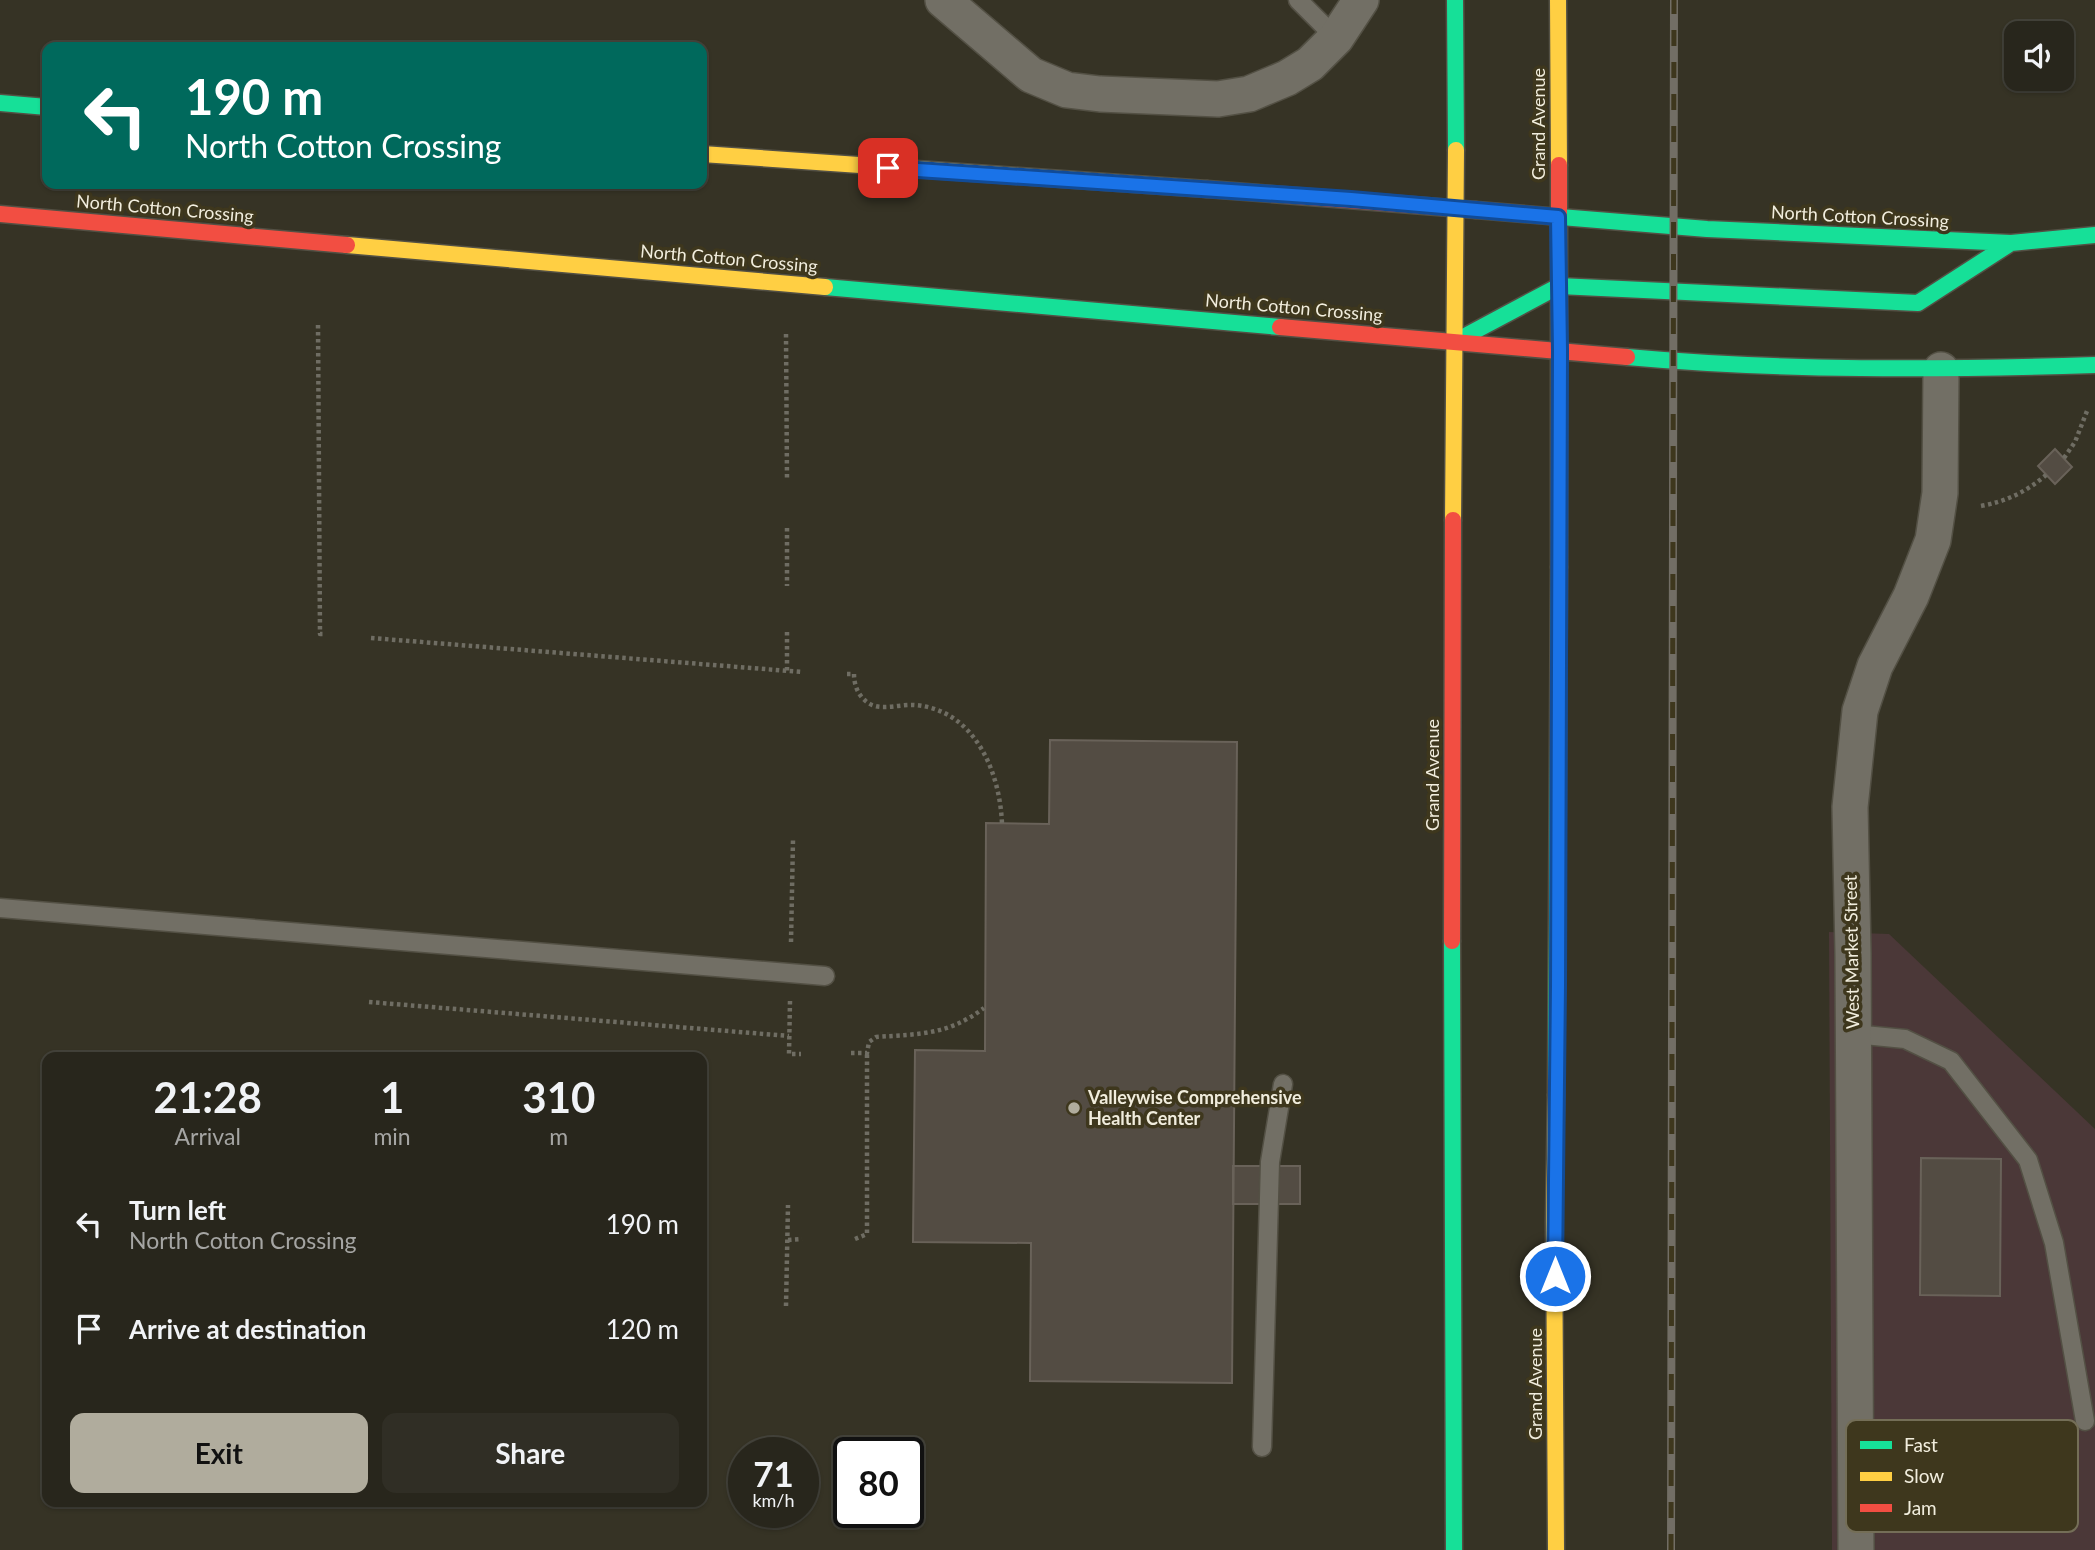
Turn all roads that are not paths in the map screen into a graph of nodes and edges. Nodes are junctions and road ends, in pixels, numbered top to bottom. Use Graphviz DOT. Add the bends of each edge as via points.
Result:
graph roads {
  1 [pos="943,0"];
  2 [pos="1298,0"];
  3 [pos="1361,0"];
  4 [pos="1455,0"];
  5 [pos="1558,0"];
  6 [pos="1336,38"];
  7 [pos="0,103"];
  8 [pos="42,107"];
  9 [pos="707,154"];
  10 [pos="1457,207"];
  11 [pos="0,214"];
  12 [pos="1558,217"];
  13 [pos="2095,235"];
  14 [pos="2011,243"];
  15 [pos="1559,286"];
  16 [pos="1456,341"];
  17 [pos="1560,350"];
  18 [pos="2095,365"];
  19 [pos="1941,370"];
  20 [pos="0,908"];
  21 [pos="825,976"];
  22 [pos="1854,1034"];
  23 [pos="1283,1084"];
  24 [pos="1855,1420"];
  25 [pos="2085,1420"];
  26 [pos="1262,1447"];
  27 [pos="1856,1532"];
  28 [pos="1454,1550"];
  29 [pos="1556,1550"];
  30 [pos="1856,1550"];
  1 -- 6 [label="street" via="1031,75 1067,90 1100,94 1218,99 1250,94 1310,64"];
  2 -- 6 [label="lane"];
  3 -- 6 [label="street"];
  4 -- 10 [label="main road, Grand Avenue"];
  5 -- 12 [label="main road, Grand Avenue"];
  7 -- 8 [label="main road"];
  9 -- 10 [label="main road, North Cotton Crossing"];
  10 -- 12 [label="main road, North Cotton Crossing"];
  10 -- 16 [label="main road, Grand Avenue"];
  11 -- 16 [label="main road, North Cotton Crossing"];
  12 -- 14 [label="main road, North Cotton Crossing"];
  12 -- 15 [label="main road, Grand Avenue"];
  13 -- 14 [label="main road, North Cotton Crossing"];
  14 -- 15 [label="main road, North Cotton Crossing" via="1918,303"];
  15 -- 16 [label="main road"];
  15 -- 17 [label="main road, Grand Avenue"];
  16 -- 17 [label="main road, North Cotton Crossing"];
  16 -- 28 [label="main road, Grand Avenue"];
  17 -- 19 [label="main road, North Cotton Crossing" via="1706,364"];
  17 -- 29 [label="main road, Grand Avenue"];
  18 -- 19 [label="main road, North Cotton Crossing"];
  19 -- 22 [label="street, West Market Street" via="1940,493 1933,540 1875,666 1860,711 1850,807"];
  20 -- 21 [label="lane"];
  22 -- 24 [label="street, West Market Street"];
  22 -- 25 [label="lane" via="1905,1039 1951,1061 2028,1160 2054,1243"];
  23 -- 26 [label="lane" via="1270,1162"];
  27 -- 30 [label="street, West Market Street"];
}
